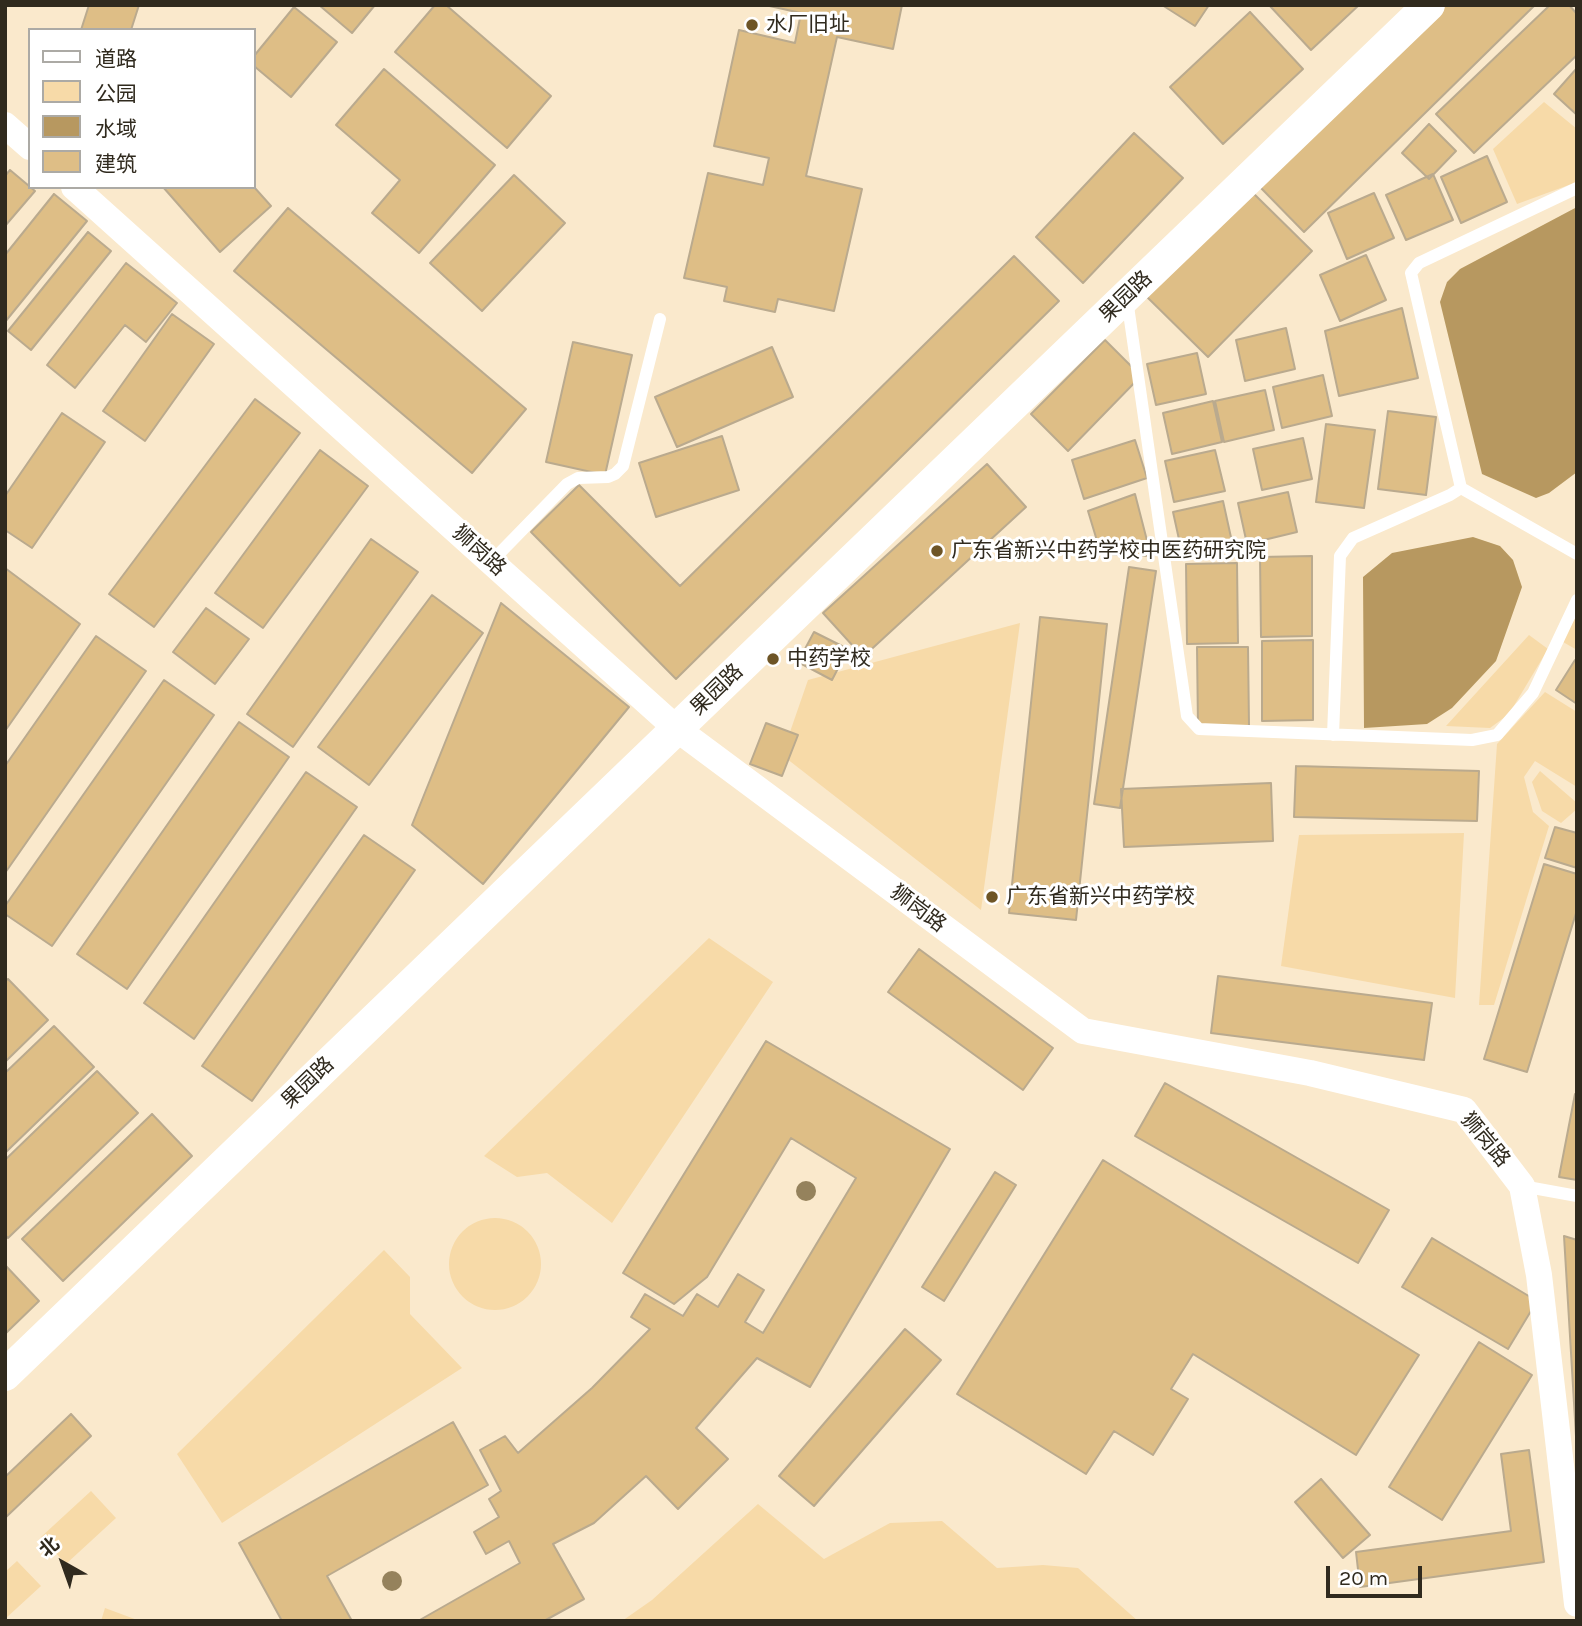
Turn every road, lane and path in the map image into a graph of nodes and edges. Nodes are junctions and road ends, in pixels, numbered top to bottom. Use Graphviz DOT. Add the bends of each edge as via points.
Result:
graph roads {
  1 [pos="1429,5"];
  2 [pos="5,125"];
  3 [pos="28,145"];
  4 [pos="1577,188"];
  5 [pos="76,189"];
  6 [pos="1127,296"];
  7 [pos="660,319"];
  8 [pos="1461,488"];
  9 [pos="1577,554"];
  10 [pos="492,562"];
  11 [pos="1577,600"];
  12 [pos="677,729"];
  13 [pos="1333,735"];
  14 [pos="1522,1186"];
  15 [pos="1577,1196"];
  16 [pos="5,1375"];
  17 [pos="1577,1604"];
  1 -- 6 [label="street, 果园路"];
  2 -- 3 [label="street"];
  4 -- 8 [label="lane" via="1419,263 1411,273"];
  5 -- 10 [label="street, 狮岗路"];
  6 -- 12 [label="street, 果园路"];
  6 -- 13 [label="lane" via="1187,716 1199,729"];
  7 -- 10 [label="lane" via="623,466 608,477 578,478 567,484"];
  8 -- 9 [label="lane"];
  8 -- 13 [label="lane" via="1353,538 1340,556"];
  10 -- 12 [label="street, 狮岗路"];
  11 -- 13 [label="lane" via="1533,693 1497,735 1472,740"];
  12 -- 14 [label="street, 狮岗路" via="1083,1031 1310,1073 1464,1110"];
  12 -- 16 [label="street, 果园路"];
  14 -- 15 [label="lane"];
  14 -- 17 [label="street, 狮岗路" via="1539,1275"];
}
